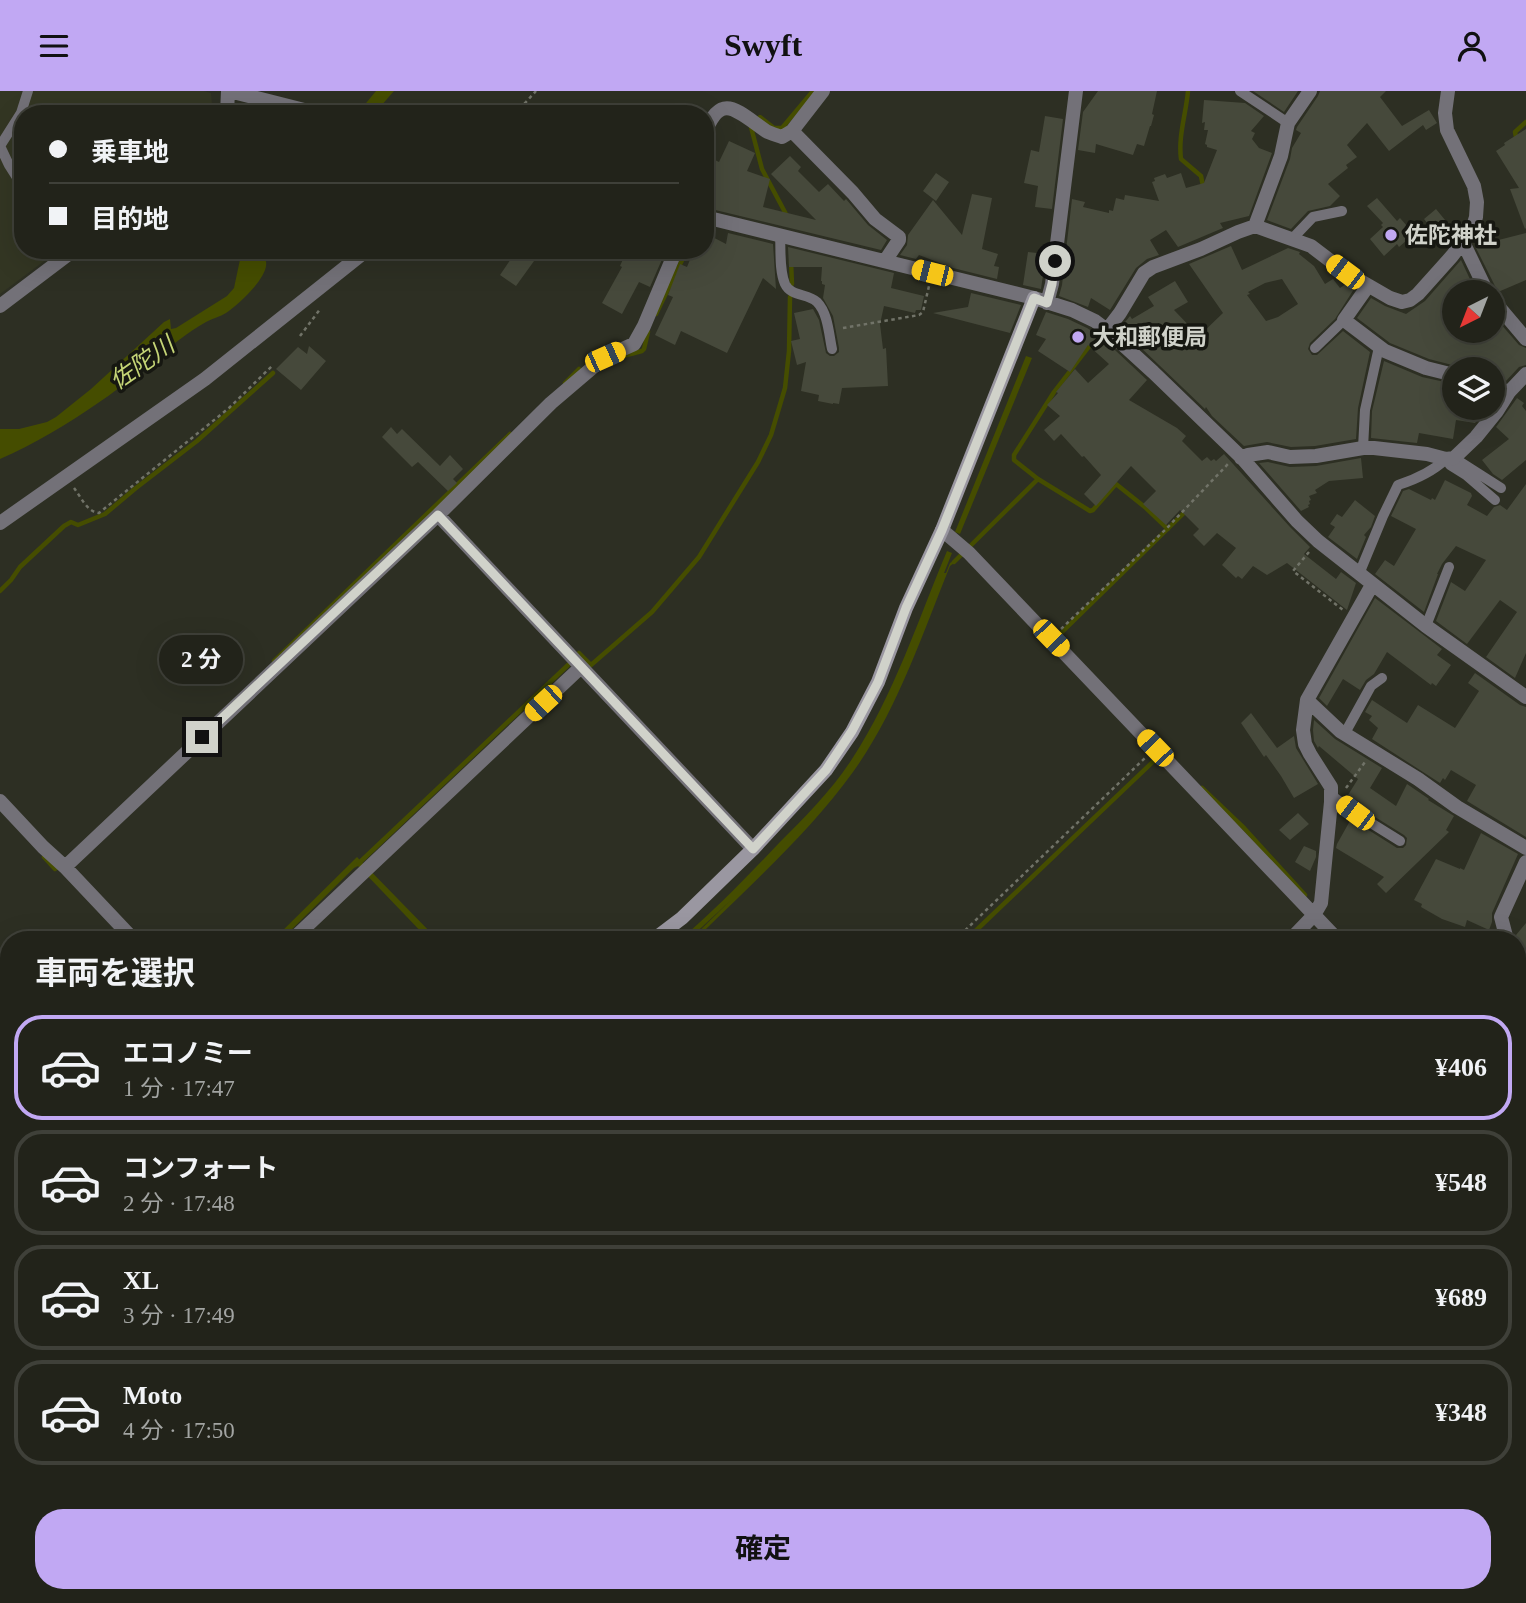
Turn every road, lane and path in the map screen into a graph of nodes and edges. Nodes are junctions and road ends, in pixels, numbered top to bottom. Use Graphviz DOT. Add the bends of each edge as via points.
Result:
graph roads {
  1 [pos="228,91"];
  2 [pos="536,91"];
  3 [pos="823,91"];
  4 [pos="1076,91"];
  5 [pos="1240,91"];
  6 [pos="1310,91"];
  7 [pos="1448,91"];
  8 [pos="270,98"];
  9 [pos="292,105"];
  10 [pos="523,105"];
  11 [pos="714,110"];
  12 [pos="1288,123"];
  13 [pos="14,124"];
  14 [pos="792,131"];
  15 [pos="0,146"];
  16 [pos="14,173"];
  17 [pos="1342,211"];
  18 [pos="714,219"];
  19 [pos="1255,226"];
  20 [pos="780,235"];
  21 [pos="1292,239"];
  22 [pos="1463,241"];
  23 [pos="58,259"];
  24 [pos="356,259"];
  25 [pos="672,259"];
  26 [pos="885,261"];
  27 [pos="932,273"];
  28 [pos="1481,280"];
  29 [pos="1368,286"];
  30 [pos="1040,300"];
  31 [pos="0,306"];
  32 [pos="1505,314"];
  33 [pos="1344,320"];
  34 [pos="828,330"];
  35 [pos="1107,330"];
  36 [pos="1526,339"];
  37 [pos="1379,347"];
  38 [pos="1315,348"];
  39 [pos="832,349"];
  40 [pos="274,365"];
  41 [pos="1442,372"];
  42 [pos="1526,374"];
  43 [pos="1505,391"];
  44 [pos="1509,392"];
  45 [pos="1363,448"];
  46 [pos="1240,457"];
  47 [pos="1450,458"];
  48 [pos="67,478"];
  49 [pos="1501,488"];
  50 [pos="1495,500"];
  51 [pos="438,515"];
  52 [pos="0,523"];
  53 [pos="942,530"];
  54 [pos="1318,541"];
  55 [pos="1449,567"];
  56 [pos="1359,574"];
  57 [pos="1372,585"];
  58 [pos="1353,618"];
  59 [pos="1426,626"];
  60 [pos="1051,638"];
  61 [pos="581,667"];
  62 [pos="1382,678"];
  63 [pos="1526,697"];
  64 [pos="1307,700"];
  65 [pos="1345,733"];
  66 [pos="1155,748"];
  67 [pos="1373,751"];
  68 [pos="1331,795"];
  69 [pos="0,801"];
  70 [pos="1400,841"];
  71 [pos="1526,848"];
  72 [pos="753,849"];
  73 [pos="1526,862"];
  74 [pos="65,867"];
  75 [pos="1314,915"];
  76 [pos="125,931"];
  77 [pos="302,931"];
  78 [pos="665,931"];
  79 [pos="964,931"];
  80 [pos="1299,931"];
  81 [pos="1329,931"];
  82 [pos="1505,931"];
  1 -- 8 [label="street"];
  2 -- 10 [label="path"];
  3 -- 14 [label="street"];
  4 -- 30 [label="street" via="1052,284"];
  5 -- 12 [label="lane"];
  6 -- 12 [label="street"];
  7 -- 22 [label="street" via="1447,130 1478,202 1472,230"];
  8 -- 9 [label="street"];
  11 -- 14 [label="street" via="727,102 769,133 782,137"];
  12 -- 19 [label="street"];
  13 -- 15 [label="lane"];
  14 -- 26 [label="street" via="875,219 899,237"];
  15 -- 16 [label="lane"];
  17 -- 21 [label="lane" via="1313,217"];
  18 -- 20 [label="street"];
  19 -- 21 [label="street"];
  19 -- 35 [label="street" via="1144,273"];
  20 -- 26 [label="street"];
  20 -- 34 [label="lane" via="786,287 818,303"];
  21 -- 29 [label="street" via="1311,246"];
  22 -- 28 [label="street"];
  22 -- 29 [label="street" via="1410,300 1390,299"];
  23 -- 31 [label="street"];
  24 -- 48 [label="street" via="205,379"];
  25 -- 51 [label="street" via="634,344 605,357 560,396"];
  26 -- 27 [label="street"];
  27 -- 30 [label="street"];
  27 -- 34 [label="path" via="919,315"];
  29 -- 33 [label="street"];
  30 -- 35 [label="street" via="1072,310"];
  30 -- 53 [label="street"];
  32 -- 36 [label="street"];
  33 -- 37 [label="street"];
  33 -- 38 [label="lane"];
  34 -- 39 [label="lane"];
  35 -- 46 [label="street"];
  37 -- 41 [label="street"];
  37 -- 45 [label="lane" via="1365,410"];
  40 -- 48 [label="path" via="229,408 99,513 90,509"];
  42 -- 44 [label="street"];
  43 -- 44 [label="street"];
  44 -- 47 [label="street" via="1476,437"];
  45 -- 46 [label="street" via="1316,456 1268,452"];
  45 -- 47 [label="street"];
  46 -- 54 [label="street"];
  46 -- 60 [label="path"];
  47 -- 49 [label="lane"];
  47 -- 50 [label="lane" via="1450,465"];
  47 -- 56 [label="lane" via="1398,485"];
  48 -- 52 [label="street"];
  51 -- 61 [label="street"];
  51 -- 74 [label="street"];
  53 -- 60 [label="street"];
  53 -- 72 [label="street" via="878,682 852,731 826,770"];
  54 -- 56 [label="street"];
  54 -- 58 [label="path" via="1293,571"];
  55 -- 59 [label="lane"];
  56 -- 57 [label="street"];
  57 -- 58 [label="street"];
  57 -- 59 [label="street"];
  58 -- 64 [label="street"];
  59 -- 63 [label="street"];
  60 -- 66 [label="street"];
  61 -- 72 [label="street"];
  61 -- 77 [label="street"];
  62 -- 65 [label="lane" via="1371,686"];
  64 -- 65 [label="street"];
  64 -- 68 [label="street" via="1305,744 1331,787"];
  65 -- 67 [label="street"];
  66 -- 75 [label="street"];
  66 -- 79 [label="path"];
  67 -- 68 [label="path" via="1340,794"];
  67 -- 71 [label="street"];
  68 -- 70 [label="lane"];
  68 -- 75 [label="street" via="1321,903"];
  69 -- 74 [label="street"];
  72 -- 78 [label="street"];
  73 -- 82 [label="street" via="1501,917"];
  74 -- 76 [label="street"];
  75 -- 80 [label="street"];
  75 -- 81 [label="street"];
}
